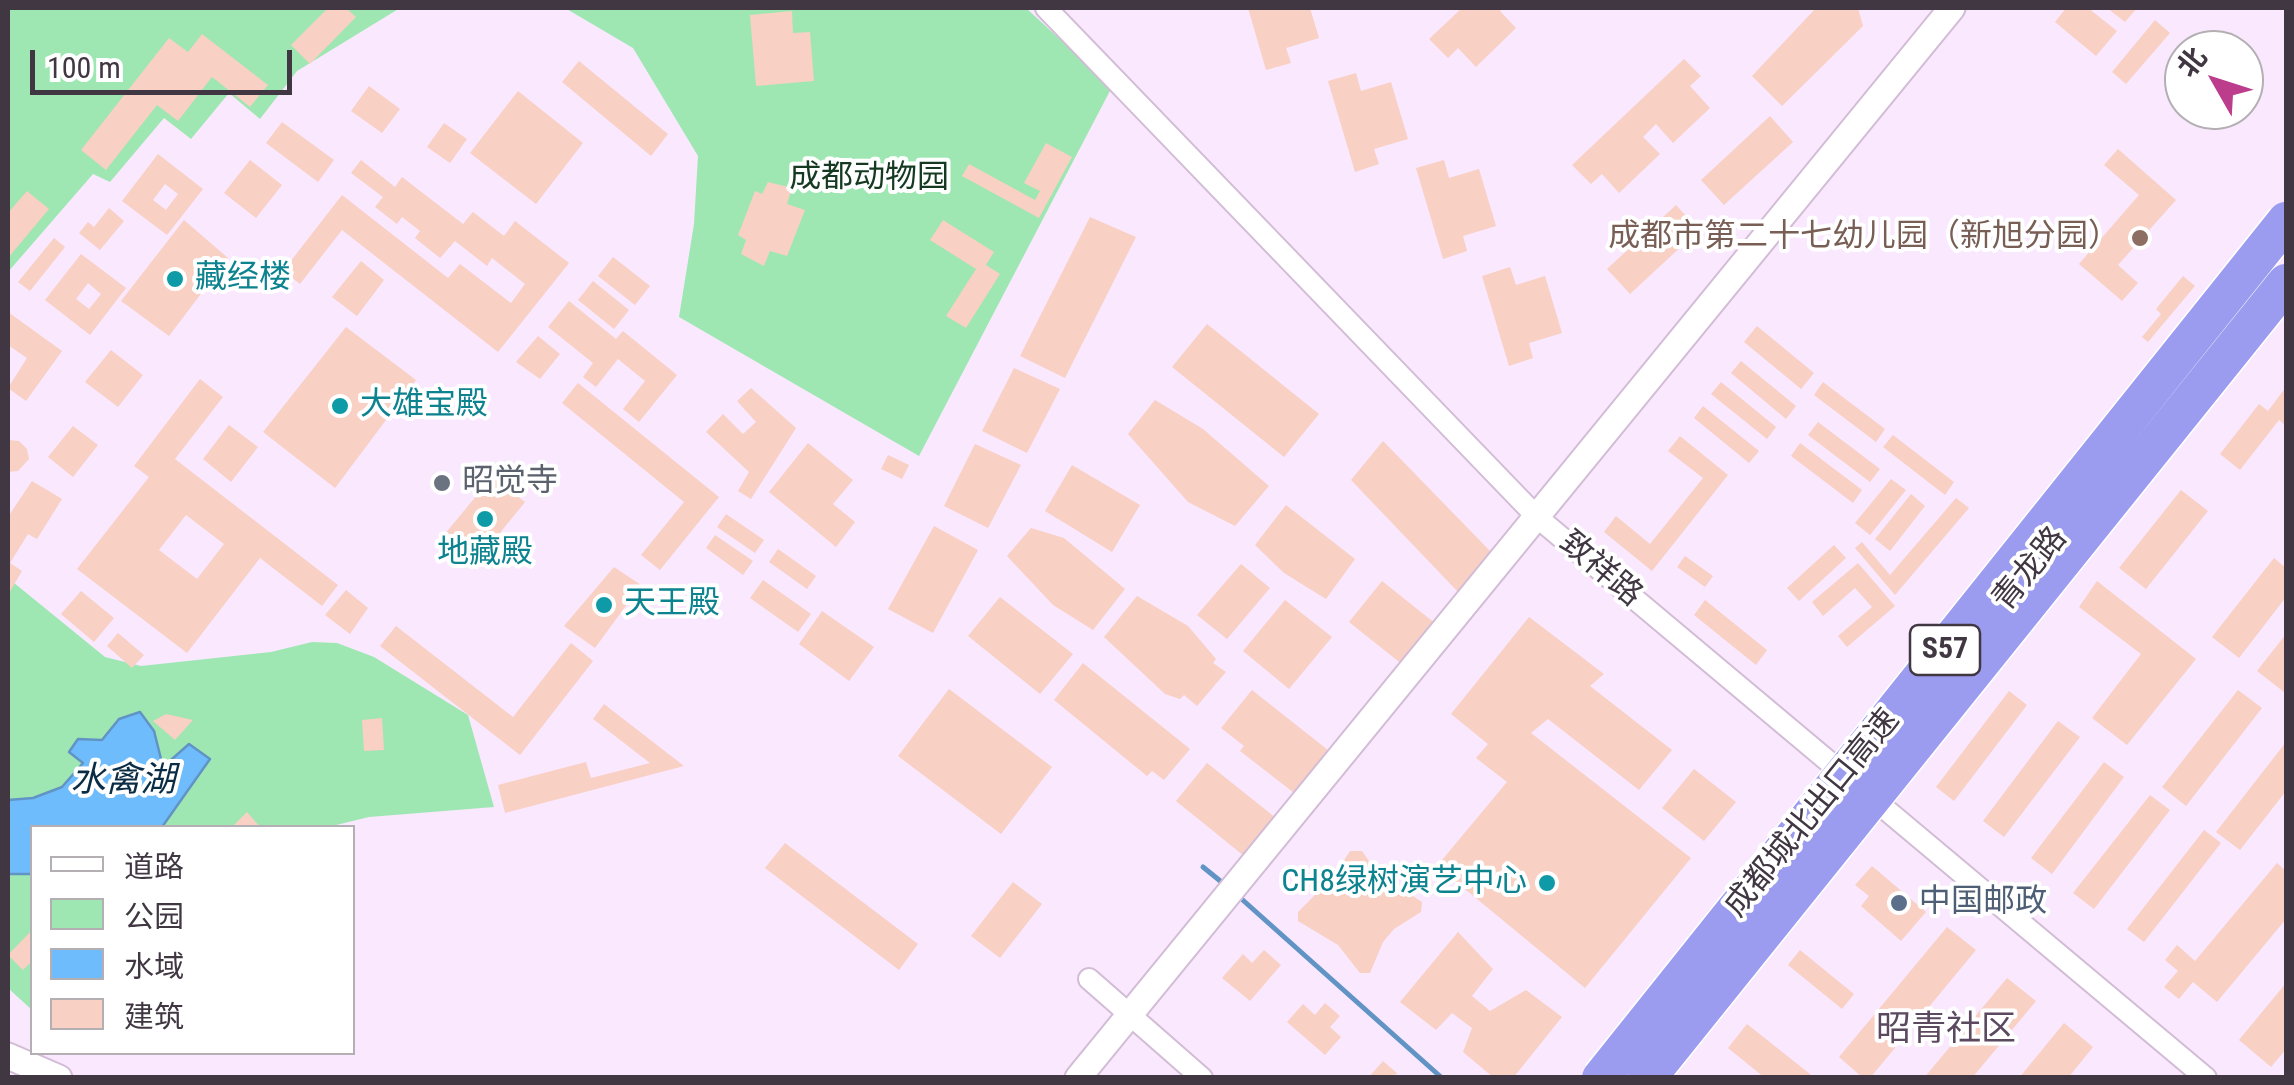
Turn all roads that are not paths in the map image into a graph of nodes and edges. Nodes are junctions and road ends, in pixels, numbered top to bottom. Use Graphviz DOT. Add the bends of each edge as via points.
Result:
graph roads {
  1 [pos="1046,8"];
  2 [pos="1943,11"];
  3 [pos="2286,221"];
  4 [pos="2286,250"];
  5 [pos="2286,283"];
  6 [pos="1538,517"];
  7 [pos="1857,788"];
  8 [pos="1090,980"];
  9 [pos="1132,1014"];
  10 [pos="8,1056"];
  11 [pos="59,1078"];
  12 [pos="1078,1078"];
  13 [pos="1202,1078"];
  14 [pos="1602,1078"];
  15 [pos="1626,1078"];
  16 [pos="1647,1078"];
  17 [pos="2206,1078"];
  1 -- 6 [label="street, 致祥路"];
  2 -- 6 [label="street"];
  3 -- 14 [label="highway, 成都城北出口高速 / S57, bridge"];
  4 -- 7 [label="street, 青龙路"];
  5 -- 16 [label="highway, 成都城北出口高速 / S57, bridge"];
  6 -- 7 [label="street, 致祥路"];
  6 -- 9 [label="street"];
  7 -- 15 [label="street, 青龙路"];
  7 -- 17 [label="street, 致祥路"];
  8 -- 9 [label="street"];
  9 -- 12 [label="street"];
  9 -- 13 [label="street"];
  10 -- 11 [label="street"];
}
